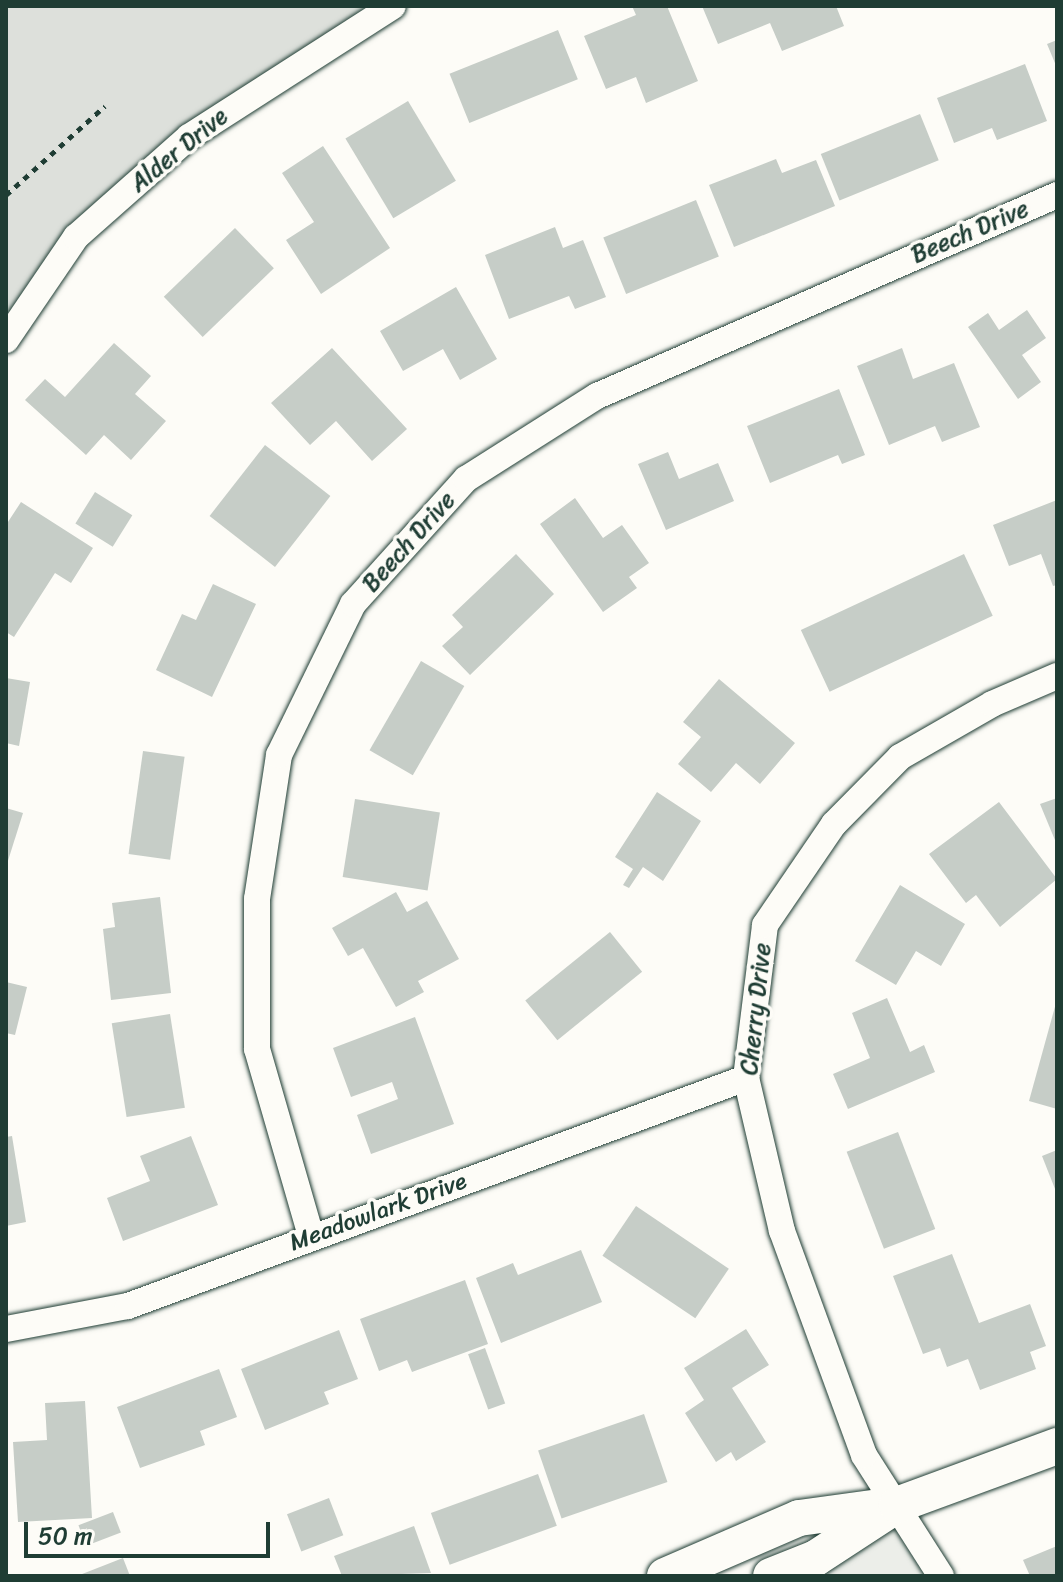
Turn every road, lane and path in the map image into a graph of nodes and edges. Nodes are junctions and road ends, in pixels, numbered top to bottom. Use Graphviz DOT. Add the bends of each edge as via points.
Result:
graph roads {
  1 [pos="393,6"];
  2 [pos="105,106"];
  3 [pos="6,195"];
  4 [pos="1057,195"];
  5 [pos="6,340"];
  6 [pos="1057,676"];
  7 [pos="746,1078"];
  8 [pos="311,1236"];
  9 [pos="6,1329"];
  10 [pos="1057,1446"];
  11 [pos="897,1505"];
  12 [pos="665,1576"];
  13 [pos="771,1576"];
  14 [pos="941,1576"];
  1 -- 5 [label="street, Alder Drive" via="189,137 76,237"];
  2 -- 3 [label="path"];
  4 -- 8 [label="street, Beech Drive" via="597,396 466,479 353,604 279,755 257,899 257,1049"];
  6 -- 7 [label="street, Cherry Drive" via="992,704 900,757 834,824 765,925"];
  7 -- 8 [label="street, Meadowlark Drive"];
  7 -- 11 [label="street, Cherry Drive" via="782,1231 864,1455"];
  8 -- 9 [label="street, Meadowlark Drive" via="128,1306"];
  10 -- 11 [label="street"];
  11 -- 12 [label="street" via="799,1518"];
  11 -- 13 [label="street" via="816,1558"];
  11 -- 14 [label="street, Cherry Drive"];
}
